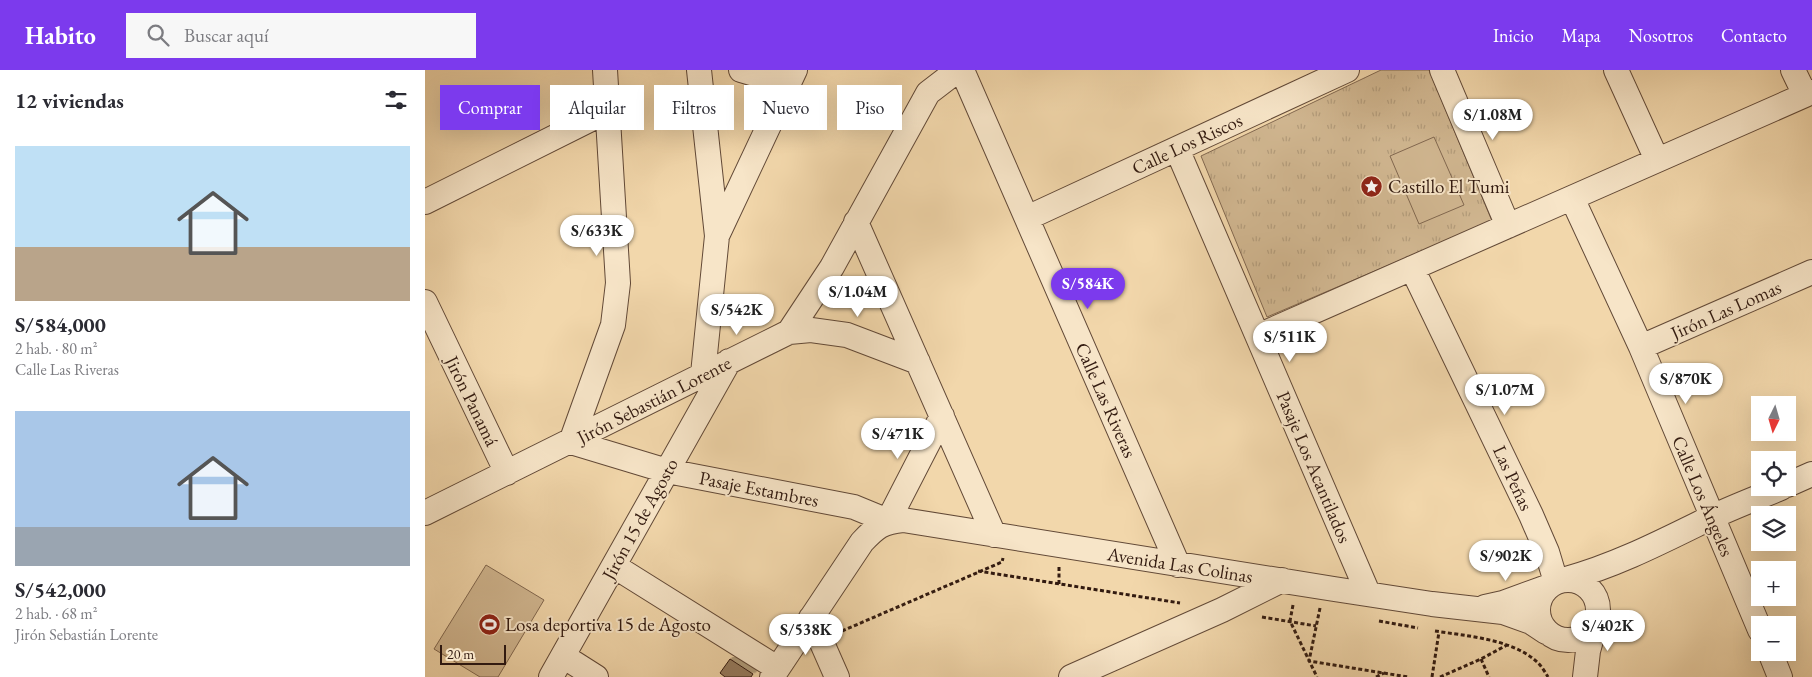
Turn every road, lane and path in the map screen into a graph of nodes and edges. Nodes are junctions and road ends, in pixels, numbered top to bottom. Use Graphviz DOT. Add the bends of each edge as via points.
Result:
graph roads {
  1 [pos="605,70"];
  2 [pos="699,70"];
  3 [pos="741,70"];
  4 [pos="958,70"];
  5 [pos="962,70"];
  6 [pos="1347,70"];
  7 [pos="1442,70"];
  8 [pos="1616,70"];
  9 [pos="1793,70"];
  10 [pos="791,77"];
  11 [pos="606,85"];
  12 [pos="1809,94"];
  13 [pos="569,130"];
  14 [pos="608,130"];
  15 [pos="1177,148"];
  16 [pos="1657,160"];
  17 [pos="1572,198"];
  18 [pos="425,202"];
  19 [pos="1027,218"];
  20 [pos="856,222"];
  21 [pos="1508,226"];
  22 [pos="717,236"];
  23 [pos="1412,268"];
  24 [pos="1812,272"];
  25 [pos="425,302"];
  26 [pos="789,332"];
  27 [pos="1258,336"];
  28 [pos="1641,347"];
  29 [pos="729,361"];
  30 [pos="918,362"];
  31 [pos="703,374"];
  32 [pos="942,416"];
  33 [pos="571,442"];
  34 [pos="667,471"];
  35 [pos="507,473"];
  36 [pos="1812,474"];
  37 [pos="1796,480"];
  38 [pos="1762,496"];
  39 [pos="425,513"];
  40 [pos="1712,517"];
  41 [pos="888,521"];
  42 [pos="999,545"];
  43 [pos="1637,554"];
  44 [pos="1178,565"];
  45 [pos="613,566"];
  46 [pos="979,571"];
  47 [pos="1281,580"];
  48 [pos="1556,583"];
  49 [pos="1368,593"];
  50 [pos="1293,602"];
  51 [pos="1184,604"];
  52 [pos="1320,606"];
  53 [pos="1472,608"];
  54 [pos="1261,616"];
  55 [pos="1597,616"];
  56 [pos="1754,616"];
  57 [pos="811,618"];
  58 [pos="1290,621"];
  59 [pos="1316,626"];
  60 [pos="1550,635"];
  61 [pos="821,640"];
  62 [pos="1508,645"];
  63 [pos="563,656"];
  64 [pos="1481,659"];
  65 [pos="1309,661"];
  66 [pos="1774,661"];
  67 [pos="775,673"];
  68 [pos="1385,673"];
  69 [pos="551,677"];
  70 [pos="596,677"];
  71 [pos="837,677"];
  72 [pos="1071,677"];
  73 [pos="1317,677"];
  74 [pos="1376,677"];
  75 [pos="1408,677"];
  76 [pos="1432,677"];
  77 [pos="1440,677"];
  78 [pos="1489,677"];
  79 [pos="1548,677"];
  80 [pos="1583,677"];
  81 [pos="1780,677"];
  1 -- 11 [label="street"];
  2 -- 22 [label="street"];
  3 -- 10 [label="street"];
  4 -- 20 [label="street" via="928,93"];
  5 -- 19 [label="street, Calle Las Riveras"];
  6 -- 15 [label="street, Calle Los Riscos"];
  7 -- 21 [label="street"];
  8 -- 16 [label="street"];
  9 -- 12 [label="street"];
  10 -- 22 [label="street"];
  12 -- 16 [label="street"];
  13 -- 18 [label="street"];
  14 -- 33 [label="street" via="618,283 613,325"];
  15 -- 19 [label="street, Calle Los Riscos"];
  15 -- 27 [label="street, Pasaje Los Acantilados"];
  16 -- 17 [label="street"];
  17 -- 21 [label="street"];
  17 -- 28 [label="street, Calle Los Ángeles"];
  19 -- 44 [label="street, Calle Las Riveras"];
  20 -- 26 [label="street" via="832,267"];
  20 -- 30 [label="street"];
  21 -- 23 [label="street"];
  22 -- 31 [label="street"];
  23 -- 27 [label="street"];
  23 -- 48 [label="street, Las Peñas" via="1531,515"];
  24 -- 28 [label="street, Jirón Las Lomas"];
  25 -- 35 [label="street, Jirón Panamá"];
  26 -- 29 [label="street, Jirón Sebastián Lorente"];
  26 -- 30 [label="street" via="811,330 847,334"];
  27 -- 49 [label="street, Pasaje Los Acantilados"];
  28 -- 40 [label="street, Calle Los Ángeles"];
  29 -- 31 [label="street, Jirón Sebastián Lorente"];
  29 -- 34 [label="street, Jirón 15 de Agosto"];
  30 -- 32 [label="street"];
  31 -- 33 [label="street, Jirón Sebastián Lorente"];
  32 -- 41 [label="street"];
  32 -- 42 [label="street"];
  33 -- 34 [label="street, Pasaje Estambres"];
  33 -- 35 [label="street, Jirón Sebastián Lorente"];
  34 -- 41 [label="street, Pasaje Estambres" via="854,507"];
  34 -- 45 [label="street, Jirón 15 de Agosto"];
  35 -- 39 [label="street, Jirón Sebastián Lorente"];
  36 -- 37 [label="street"];
  38 -- 40 [label="street, Avenida Las Colinas"];
  40 -- 43 [label="street, Avenida Las Colinas"];
  40 -- 56 [label="street, Calle Los Ángeles"];
  41 -- 42 [label="street, Avenida Las Colinas" via="908,520"];
  41 -- 57 [label="street" via="875,528 862,542"];
  42 -- 44 [label="street, Avenida Las Colinas"];
  42 -- 46 [label="path" via="1002,562"];
  43 -- 48 [label="street, Avenida Las Colinas"];
  43 -- 55 [label="street, Avenida Las Colinas" via="1614,577"];
  44 -- 47 [label="street, Avenida Las Colinas"];
  45 -- 63 [label="street, Jirón 15 de Agosto"];
  45 -- 67 [label="street"];
  46 -- 51 [label="path"];
  46 -- 61 [label="path"];
  47 -- 49 [label="street, Avenida Las Colinas"];
  47 -- 72 [label="street"];
  48 -- 53 [label="street, Avenida Las Colinas" via="1503,604"];
  48 -- 55 [label="street" via="1576,580 1585,585 1597,601"];
  48 -- 60 [label="street" via="1541,595 1537,604 1540,624"];
  49 -- 53 [label="street, Avenida Las Colinas"];
  50 -- 58 [label="path"];
  52 -- 59 [label="path"];
  53 -- 60 [label="street, Avenida Las Colinas" via="1517,616"];
  54 -- 58 [label="path"];
  55 -- 60 [label="street" via="1591,630 1584,636 1569,640"];
  55 -- 80 [label="street, Avenida Las Colinas"];
  57 -- 61 [label="street"];
  57 -- 67 [label="street"];
  58 -- 59 [label="path"];
  58 -- 65 [label="path"];
  59 -- 65 [label="path"];
  60 -- 80 [label="street" via="1572,656"];
  61 -- 71 [label="street"];
  62 -- 64 [label="path"];
  62 -- 76 [label="path" via="1437,631"];
  62 -- 79 [label="path" via="1527,653"];
  63 -- 69 [label="street, Jirón 15 de Agosto"];
  63 -- 70 [label="street"];
  64 -- 77 [label="path"];
  64 -- 78 [label="path"];
  65 -- 68 [label="path"];
  65 -- 73 [label="path"];
  66 -- 81 [label="street"];
  68 -- 74 [label="path"];
  68 -- 75 [label="path"];
}
